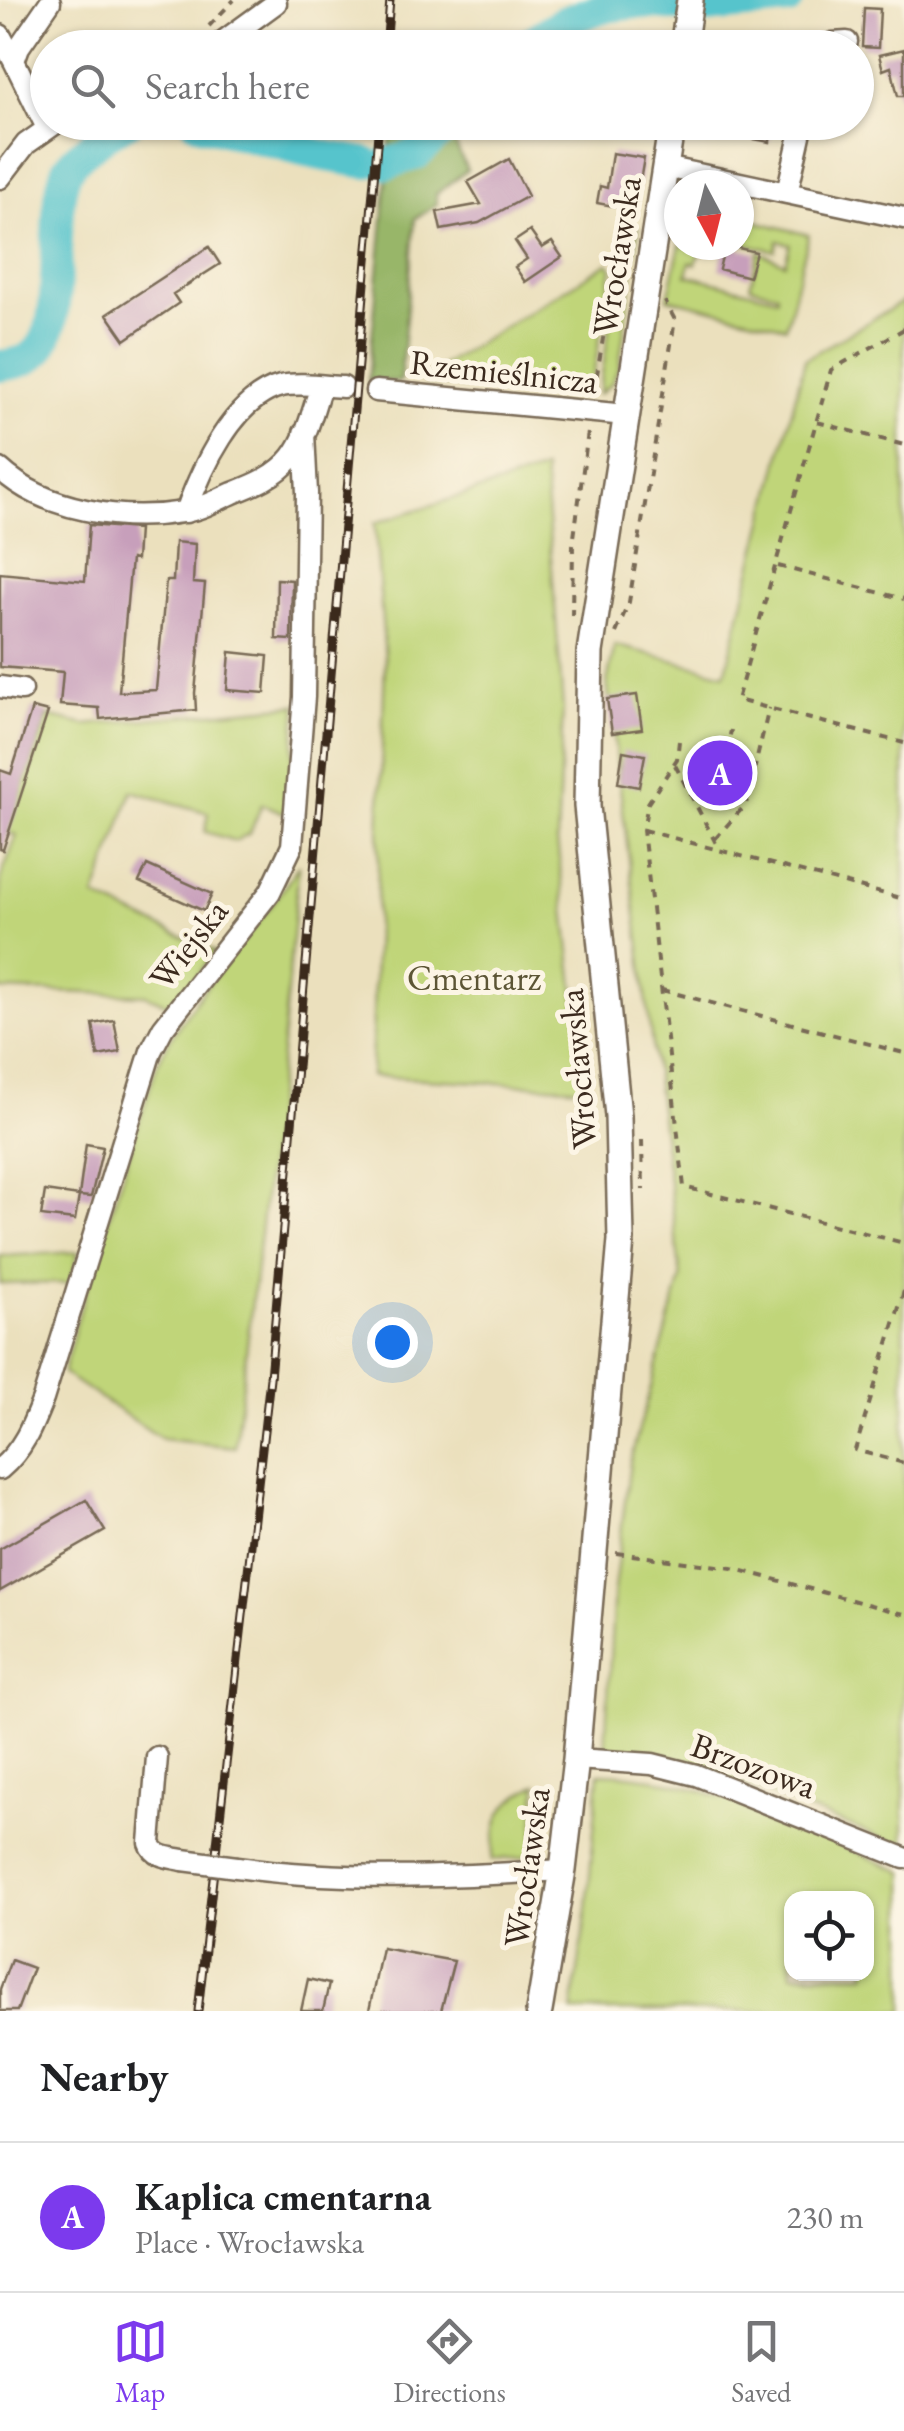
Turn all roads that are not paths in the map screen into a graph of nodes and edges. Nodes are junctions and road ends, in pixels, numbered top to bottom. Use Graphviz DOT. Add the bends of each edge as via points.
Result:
graph roads {
  1 [pos="50,2"];
  2 [pos="276,3"];
  3 [pos="30,30"];
  4 [pos="30,30"];
  5 [pos="227,30"];
  6 [pos="0,35"];
  7 [pos="14,61"];
  8 [pos="30,88"];
  9 [pos="31,140"];
  10 [pos="669,140"];
  11 [pos="800,140"];
  12 [pos="665,167"];
  13 [pos="2,172"];
  14 [pos="786,194"];
  15 [pos="904,218"];
  16 [pos="376,391"];
  17 [pos="626,416"];
  18 [pos="304,433"];
  19 [pos="0,470"];
  20 [pos="186,512"];
  21 [pos="0,687"];
  22 [pos="22,690"];
  23 [pos="0,1469"];
  24 [pos="157,1757"];
  25 [pos="576,1759"];
  26 [pos="904,1858"];
  27 [pos="563,1870"];
  28 [pos="539,2011"];
  1 -- 4 [label="street"];
  2 -- 5 [label="street"];
  3 -- 7 [label="street"];
  6 -- 7 [label="street"];
  7 -- 8 [label="street"];
  9 -- 13 [label="street"];
  10 -- 12 [label="main road, Wrocławska"];
  11 -- 14 [label="street"];
  12 -- 14 [label="street"];
  12 -- 17 [label="main road, Wrocławska"];
  14 -- 15 [label="street"];
  16 -- 17 [label="street, Rzemieślnicza"];
  17 -- 25 [label="main road, Wrocławska" via="590,652 592,869 618,1116 621,1240"];
  18 -- 20 [label="street" via="274,474"];
  18 -- 20 [label="street" via="332,387 282,386 263,394 221,439"];
  18 -- 23 [label="street, Wiejska" via="304,697 292,846 270,892 151,1051 29,1434"];
  19 -- 20 [label="street" via="50,501 100,512"];
  21 -- 22 [label="street"];
  24 -- 27 [label="street, bridge" via="150,1843 160,1856 287,1874 376,1878"];
  25 -- 26 [label="street, Brzozowa" via="652,1764 696,1775"];
  25 -- 27 [label="main road, Wrocławska"];
  27 -- 28 [label="main road, Wrocławska"];
}
